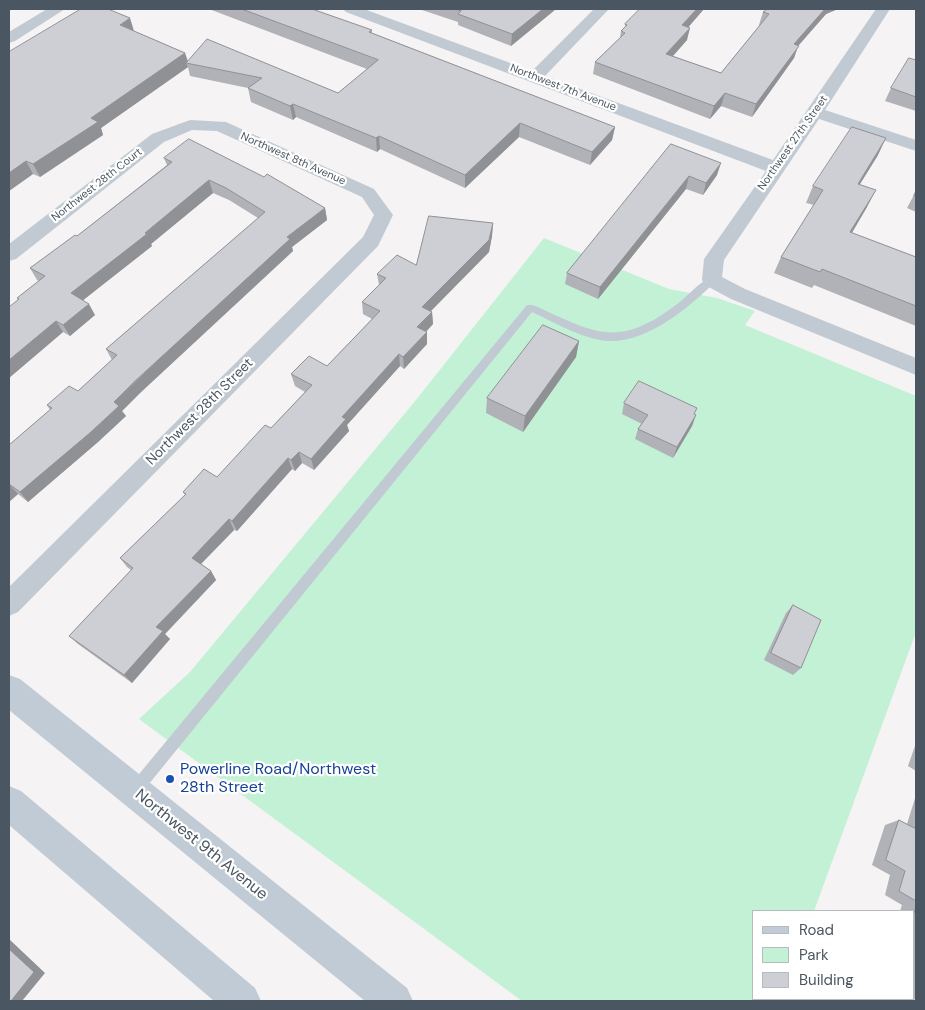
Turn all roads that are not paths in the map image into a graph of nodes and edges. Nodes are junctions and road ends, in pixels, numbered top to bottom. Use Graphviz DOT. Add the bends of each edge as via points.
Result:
graph roads {
  1 [pos="57,9"];
  2 [pos="351,9"];
  3 [pos="602,9"];
  4 [pos="883,9"];
  5 [pos="9,38"];
  6 [pos="534,78"];
  7 [pos="815,112"];
  8 [pos="190,125"];
  9 [pos="916,146"];
  10 [pos="776,168"];
  11 [pos="384,215"];
  12 [pos="9,254"];
  13 [pos="712,280"];
  14 [pos="916,367"];
  15 [pos="9,604"];
  16 [pos="9,690"];
  17 [pos="134,791"];
  18 [pos="9,803"];
  19 [pos="242,1001"];
  20 [pos="394,1001"];
  1 -- 5 [label="street"];
  2 -- 6 [label="street, Northwest 7th Avenue"];
  3 -- 6 [label="street"];
  4 -- 7 [label="street, Northwest 27th Street"];
  6 -- 10 [label="street, Northwest 7th Avenue"];
  7 -- 9 [label="street"];
  7 -- 10 [label="street, Northwest 27th Street"];
  8 -- 11 [label="street, Northwest 8th Avenue" via="220,126 368,193"];
  8 -- 12 [label="street, Northwest 28th Court" via="158,138"];
  10 -- 13 [label="street, Northwest 27th Street" via="714,259"];
  11 -- 15 [label="street, Northwest 28th Street" via="371,241"];
  13 -- 14 [label="street" via="738,294"];
  13 -- 17 [label="lane" via="695,297 656,323 611,337 587,331 530,307"];
  16 -- 17 [label="main road, Northwest 9th Avenue"];
  17 -- 20 [label="main road, Northwest 9th Avenue"];
  18 -- 19 [label="main road"];
}
